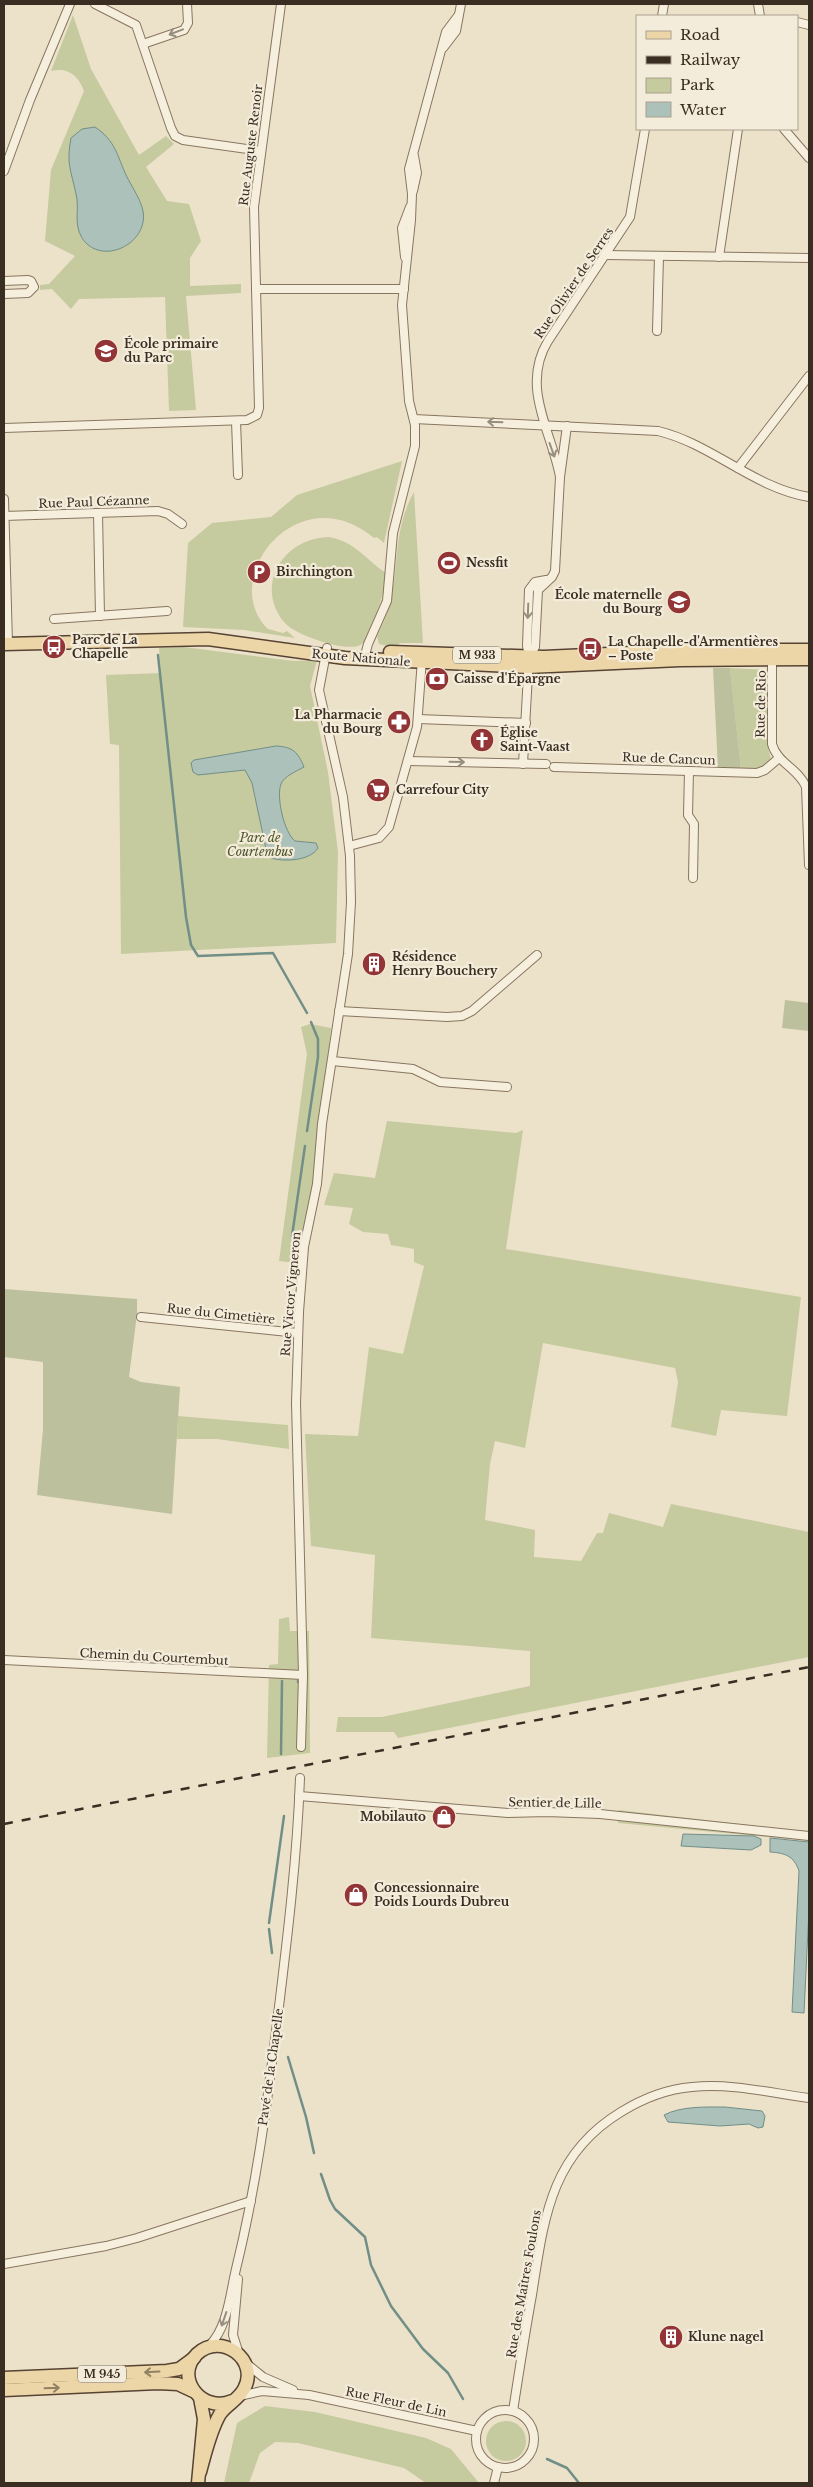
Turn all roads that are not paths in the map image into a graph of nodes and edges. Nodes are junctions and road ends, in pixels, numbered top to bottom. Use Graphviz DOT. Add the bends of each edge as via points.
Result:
graph roads {
  1 [pos="70,4"];
  2 [pos="95,4"];
  3 [pos="187,4"];
  4 [pos="281,4"];
  5 [pos="462,4"];
  6 [pos="143,44"];
  7 [pos="645,130"];
  8 [pos="738,130"];
  9 [pos="785,130"];
  10 [pos="261,151"];
  11 [pos="809,158"];
  12 [pos="4,171"];
  13 [pos="605,255"];
  14 [pos="658,256"];
  15 [pos="719,256"];
  16 [pos="809,258"];
  17 [pos="4,281"];
  18 [pos="256,289"];
  19 [pos="404,289"];
  20 [pos="4,294"];
  21 [pos="657,331"];
  22 [pos="809,376"];
  23 [pos="414,419"];
  24 [pos="236,421"];
  25 [pos="543,423"];
  26 [pos="567,426"];
  27 [pos="4,428"];
  28 [pos="738,468"];
  29 [pos="238,475"];
  30 [pos="560,477"];
  31 [pos="809,497"];
  32 [pos="4,499"];
  33 [pos="98,513"];
  34 [pos="4,516"];
  35 [pos="182,524"];
  36 [pos="167,611"];
  37 [pos="100,616"];
  38 [pos="54,619"];
  39 [pos="6,639"];
  40 [pos="809,650"];
  41 [pos="327,652"];
  42 [pos="772,654"];
  43 [pos="365,655"];
  44 [pos="422,658"];
  45 [pos="809,659"];
  46 [pos="529,662"];
  47 [pos="418,719"];
  48 [pos="526,723"];
  49 [pos="779,758"];
  50 [pos="408,761"];
  51 [pos="523,764"];
  52 [pos="689,771"];
  53 [pos="349,846"];
  54 [pos="809,866"];
  55 [pos="693,878"];
  56 [pos="536,955"];
  57 [pos="340,1011"];
  58 [pos="332,1061"];
  59 [pos="507,1087"];
  60 [pos="141,1317"];
  61 [pos="298,1332"];
  62 [pos="4,1660"];
  63 [pos="303,1675"];
  64 [pos="301,1746"];
  65 [pos="300,1778"];
  66 [pos="300,1796"];
  67 [pos="809,1836"];
  68 [pos="809,2098"];
  69 [pos="251,2201"];
  70 [pos="244,2238"];
  71 [pos="4,2264"];
  72 [pos="207,2348"];
  73 [pos="196,2356"];
  74 [pos="242,2358"];
  75 [pos="4,2378"];
  76 [pos="4,2390"];
  77 [pos="196,2394"];
  78 [pos="309,2395"];
  79 [pos="235,2399"];
  80 [pos="512,2411"];
  81 [pos="477,2431"];
  82 [pos="498,2467"];
  83 [pos="199,2478"];
  84 [pos="494,2483"];
  1 -- 12 [label="street"];
  2 -- 6 [label="street" via="134,23"];
  3 -- 6 [label="street, one-way" via="188,23 184,30"];
  4 -- 10 [label="street, Rue Auguste Renoir"];
  5 -- 19 [label="street" via="456,31 443,48 414,156 416,179 410,207"];
  6 -- 10 [label="street" via="175,136 183,140"];
  7 -- 13 [label="street, Rue Olivier de Serres" via="631,212 625,227"];
  8 -- 15 [label="street"];
  9 -- 11 [label="street"];
  10 -- 18 [label="street, Rue Auguste Renoir" via="254,207"];
  13 -- 14 [label="street"];
  13 -- 25 [label="street, Rue Olivier de Serres" via="541,354 536,380"];
  14 -- 15 [label="street"];
  14 -- 21 [label="street"];
  15 -- 16 [label="street"];
  17 -- 20 [label="street" via="28,280 34,287 28,293"];
  18 -- 19 [label="street"];
  18 -- 24 [label="street, Rue Auguste Renoir" via="259,408 251,420"];
  19 -- 23 [label="street" via="402,305 410,406"];
  22 -- 28 [label="street"];
  25 -- 23 [label="street, one-way"];
  23 -- 43 [label="street" via="415,446 393,533 387,601"];
  24 -- 27 [label="street, Rue Auguste Renoir"];
  24 -- 29 [label="street"];
  25 -- 26 [label="street"];
  25 -- 30 [label="street, Rue Olivier de Serres, one-way"];
  26 -- 28 [label="street" via="665,432"];
  26 -- 30 [label="street, Rue Olivier de Serres"];
  28 -- 31 [label="street" via="786,491"];
  30 -- 46 [label="street, Rue Olivier de Serres" via="554,572 549,579 535,582 529,590"];
  32 -- 34 [label="street"];
  33 -- 34 [label="street, Rue Paul Cézanne"];
  33 -- 35 [label="street, Rue Paul Cézanne" via="158,511"];
  33 -- 37 [label="street"];
  34 -- 39 [label="street"];
  36 -- 37 [label="street"];
  37 -- 38 [label="street"];
  39 -- 41 [label="main road, Route Nationale / M 933" via="193,638"];
  40 -- 42 [label="main road, Route Nationale / M 933"];
  41 -- 43 [label="main road, Route Nationale / M 933"];
  41 -- 53 [label="street, Rue Victor Vigneron" via="319,694 340,778"];
  42 -- 45 [label="main road, Route Nationale / M 933"];
  42 -- 46 [label="main road, Route Nationale / M 933" via="680,660"];
  42 -- 49 [label="street, Rue de Rio" via="772,744"];
  43 -- 44 [label="main road, Route Nationale / M 933"];
  44 -- 46 [label="main road, Route Nationale / M 933"];
  44 -- 47 [label="street"];
  46 -- 48 [label="street"];
  47 -- 48 [label="street"];
  47 -- 50 [label="street"];
  48 -- 51 [label="street"];
  49 -- 52 [label="street, Rue de Cancun" via="757,773"];
  49 -- 54 [label="street, Rue de Rio" via="806,787"];
  50 -- 51 [label="street, Rue de Cancun, one-way"];
  50 -- 53 [label="street" via="387,831 374,840"];
  51 -- 52 [label="street, Rue de Cancun"];
  52 -- 55 [label="street" via="688,815 694,824"];
  53 -- 57 [label="street, Rue Victor Vigneron" via="350,927"];
  56 -- 57 [label="street" via="472,1011 462,1016 447,1018"];
  57 -- 58 [label="street, Rue Victor Vigneron"];
  58 -- 59 [label="street" via="413,1069 440,1082"];
  58 -- 61 [label="street, Rue Victor Vigneron" via="317,1184 304,1247"];
  60 -- 61 [label="street, Rue du Cimetière"];
  61 -- 63 [label="street, Rue Victor Vigneron" via="296,1403"];
  62 -- 63 [label="street, Chemin du Courtembut"];
  63 -- 64 [label="street, Rue Victor Vigneron"];
  65 -- 66 [label="street, Pavé de la Chapelle"];
  66 -- 67 [label="street, Sentier de Lille" via="508,1814 591,1814"];
  66 -- 69 [label="street, Pavé de la Chapelle" via="288,1937"];
  68 -- 80 [label="street, Rue des Maîtres Foulons" via="712,2086 690,2087 630,2106 591,2132 562,2172 547,2212"];
  69 -- 70 [label="street, Pavé de la Chapelle"];
  69 -- 71 [label="street" via="129,2240"];
  70 -- 72 [label="street, Pavé de la Chapelle, one-way" via="225,2316"];
  70 -- 74 [label="street" via="233,2327 234,2342"];
  72 -- 73 [label="main road, Pavé de la Chapelle"];
  72 -- 74 [label="main road" via="224,2346"];
  73 -- 75 [label="main road, M 945, one-way" via="179,2369 167,2371"];
  73 -- 77 [label="main road" via="189,2371"];
  74 -- 78 [label="street, Rue Fleur de Lin" via="263,2377"];
  74 -- 79 [label="main road" via="247,2380"];
  76 -- 77 [label="main road, M 945, one-way" via="158,2383 178,2384"];
  77 -- 79 [label="main road" via="216,2404"];
  77 -- 83 [label="main road" via="204,2419"];
  78 -- 79 [label="street, Rue Fleur de Lin" via="262,2390"];
  78 -- 81 [label="street, Rue Fleur de Lin"];
  79 -- 83 [label="main road" via="219,2417"];
  80 -- 81 [label="street" via="487,2416"];
  80 -- 82 [label="street" via="522,2415 533,2431 532,2451 518,2465"];
  81 -- 82 [label="street" via="478,2449 483,2457"];
  82 -- 84 [label="street"];
}
